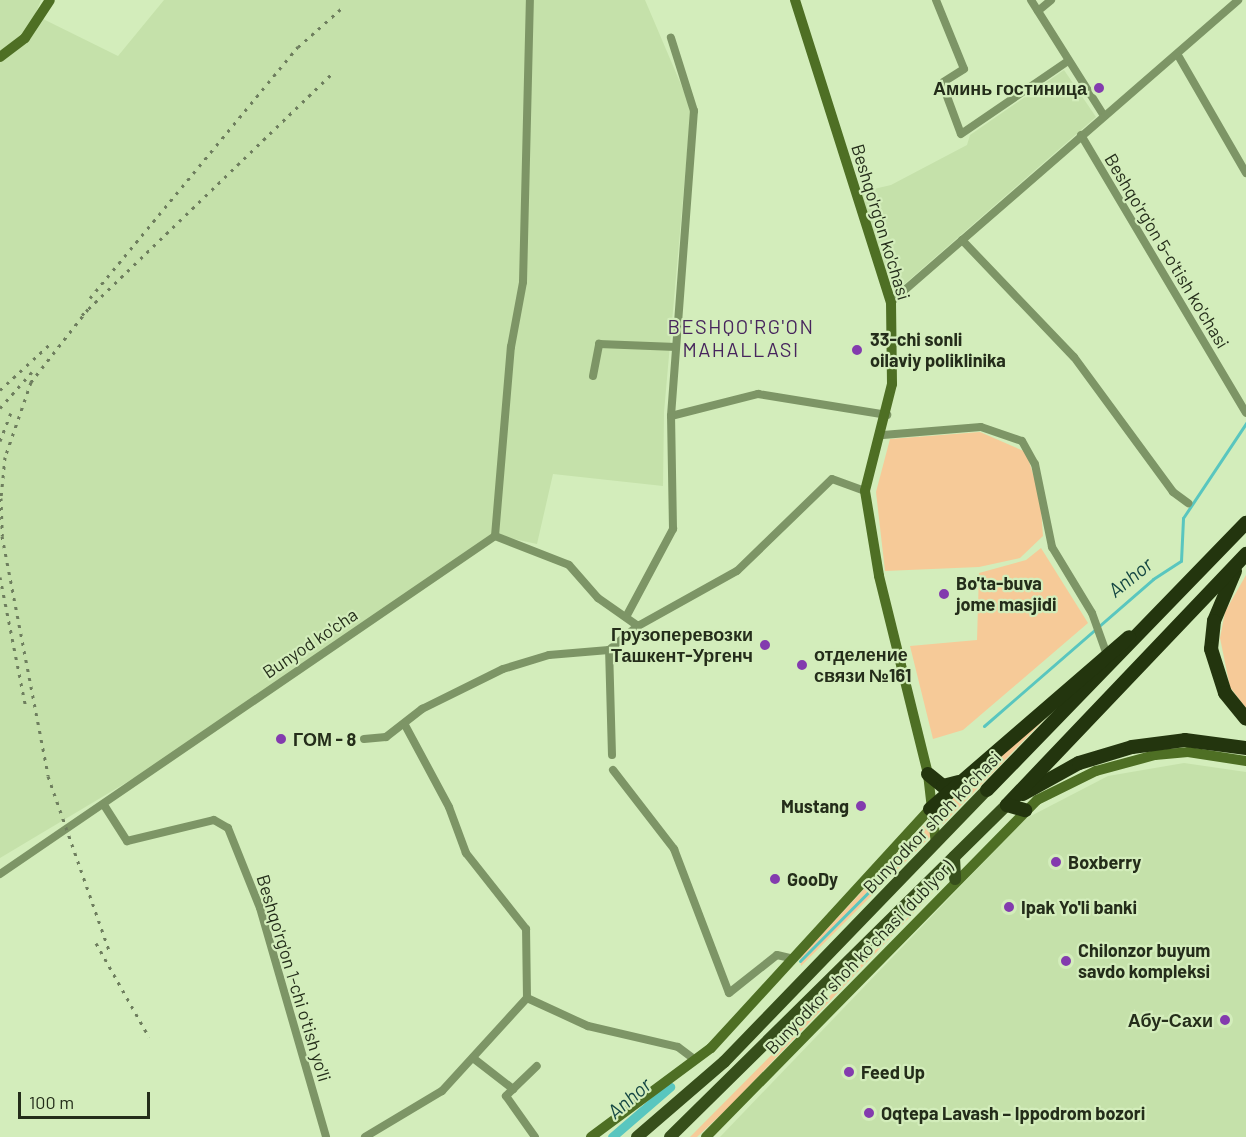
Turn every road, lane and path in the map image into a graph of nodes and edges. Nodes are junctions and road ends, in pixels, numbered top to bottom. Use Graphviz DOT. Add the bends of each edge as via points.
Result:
graph roads {
  1 [pos="50,0"];
  2 [pos="530,0"];
  3 [pos="795,0"];
  4 [pos="936,0"];
  5 [pos="1031,0"];
  6 [pos="1051,0"];
  7 [pos="1238,0"];
  8 [pos="1038,11"];
  9 [pos="671,38"];
  10 [pos="0,57"];
  11 [pos="1179,57"];
  12 [pos="1068,61"];
  13 [pos="1104,116"];
  14 [pos="1081,135"];
  15 [pos="1246,173"];
  16 [pos="962,240"];
  17 [pos="891,302"];
  18 [pos="675,347"];
  19 [pos="593,376"];
  20 [pos="1246,413"];
  21 [pos="888,415"];
  22 [pos="671,416"];
  23 [pos="882,435"];
  24 [pos="865,491"];
  25 [pos="1188,503"];
  26 [pos="1246,514"];
  27 [pos="1246,523"];
  28 [pos="495,536"];
  29 [pos="1231,538"];
  30 [pos="1244,556"];
  31 [pos="626,617"];
  32 [pos="1148,625"];
  33 [pos="638,626"];
  34 [pos="609,650"];
  35 [pos="1106,652"];
  36 [pos="1246,719"];
  37 [pos="405,725"];
  38 [pos="364,739"];
  39 [pos="1246,748"];
  40 [pos="612,755"];
  41 [pos="1246,761"];
  42 [pos="613,770"];
  43 [pos="928,774"];
  44 [pos="963,780"];
  45 [pos="987,790"];
  46 [pos="1006,805"];
  47 [pos="104,806"];
  48 [pos="930,810"];
  49 [pos="1025,810"];
  50 [pos="936,844"];
  51 [pos="954,857"];
  52 [pos="0,874"];
  53 [pos="955,879"];
  54 [pos="790,958"];
  55 [pos="527,998"];
  56 [pos="473,1058"];
  57 [pos="694,1059"];
  58 [pos="537,1066"];
  59 [pos="513,1089"];
  60 [pos="326,1137"];
  61 [pos="365,1137"];
  62 [pos="535,1137"];
  63 [pos="591,1137"];
  64 [pos="637,1137"];
  65 [pos="670,1137"];
  66 [pos="706,1137"];
  1 -- 10 [label="street" via="25,38"];
  2 -- 28 [label="street" via="523,282 511,347"];
  3 -- 17 [label="street, Beshqo'rg'on ko'chasi"];
  4 -- 12 [label="street" via="964,69 942,83 961,134"];
  5 -- 8 [label="street"];
  6 -- 8 [label="street"];
  7 -- 11 [label="street"];
  8 -- 12 [label="street"];
  9 -- 18 [label="street" via="694,111"];
  11 -- 13 [label="street"];
  11 -- 15 [label="street"];
  12 -- 13 [label="street"];
  13 -- 14 [label="street"];
  14 -- 16 [label="street"];
  14 -- 20 [label="street, Beshqo'rg'on 5-o'tish ko'chasi"];
  16 -- 17 [label="street"];
  16 -- 25 [label="street" via="1074,357 1173,492"];
  17 -- 21 [label="street, Beshqo'rg'on ko'chasi" via="893,361"];
  18 -- 19 [label="street" via="599,344"];
  18 -- 22 [label="street"];
  21 -- 22 [label="street" via="758,394"];
  21 -- 23 [label="street, Beshqo'rg'on ko'chasi"];
  22 -- 31 [label="street" via="673,529"];
  23 -- 24 [label="street, Beshqo'rg'on ko'chasi"];
  23 -- 35 [label="street" via="981,428 1022,441 1035,464 1052,547 1092,613"];
  24 -- 33 [label="street" via="832,479 737,571"];
  24 -- 43 [label="street, Beshqo'rg'on ko'chasi" via="879,576"];
  26 -- 29 [label="highway"];
  27 -- 29 [label="highway, Bunyodkor shoh ko'chasi"];
  28 -- 31 [label="street" via="569,565 598,598"];
  28 -- 47 [label="street, Bunyod ko'cha"];
  29 -- 32 [label="highway, Bunyodkor shoh ko'chasi"];
  30 -- 36 [label="highway" via="1217,610 1211,649 1221,687"];
  30 -- 46 [label="highway"];
  31 -- 33 [label="street"];
  32 -- 35 [label="highway"];
  32 -- 45 [label="highway, Bunyodkor shoh ko'chasi"];
  33 -- 34 [label="street"];
  34 -- 37 [label="street" via="549,655 503,669 422,709"];
  34 -- 40 [label="street"];
  35 -- 44 [label="highway"];
  37 -- 38 [label="street" via="374,741"];
  37 -- 55 [label="street" via="449,807 466,853 526,929"];
  39 -- 46 [label="highway" via="1185,740 1114,751 1063,770"];
  41 -- 49 [label="street, Bunyodkor shoh koʻchasi (dublyor)" via="1188,752 1155,755 1089,774"];
  42 -- 54 [label="street" via="674,849 729,993 777,955"];
  43 -- 44 [label="highway" via="942,786"];
  43 -- 48 [label="street, Beshqo'rg'on ko'chasi"];
  44 -- 48 [label="highway"];
  45 -- 50 [label="main road, Bunyodkor shoh ko'chasi"];
  46 -- 49 [label="highway"];
  46 -- 51 [label="main road"];
  47 -- 52 [label="street, Bunyod ko'cha"];
  47 -- 60 [label="street, Beshqo'rg'on 1-chi o'tish yo'li" via="127,841 214,820 228,828 260,908"];
  48 -- 50 [label="street, Beshqo'rg'on ko'chasi"];
  48 -- 54 [label="street"];
  49 -- 53 [label="street, Bunyodkor shoh koʻchasi (dublyor)"];
  50 -- 64 [label="main road, Bunyodkor shoh ko'chasi" via="724,1062"];
  51 -- 53 [label="main road"];
  51 -- 65 [label="main road"];
  53 -- 66 [label="street, Bunyodkor shoh koʻchasi (dublyor)"];
  54 -- 57 [label="street" via="763,994"];
  55 -- 56 [label="street"];
  55 -- 57 [label="street" via="588,1026 678,1047"];
  56 -- 59 [label="street"];
  56 -- 61 [label="street" via="442,1091"];
  57 -- 63 [label="street"];
  58 -- 59 [label="street"];
  59 -- 62 [label="street" via="506,1096"];
}
